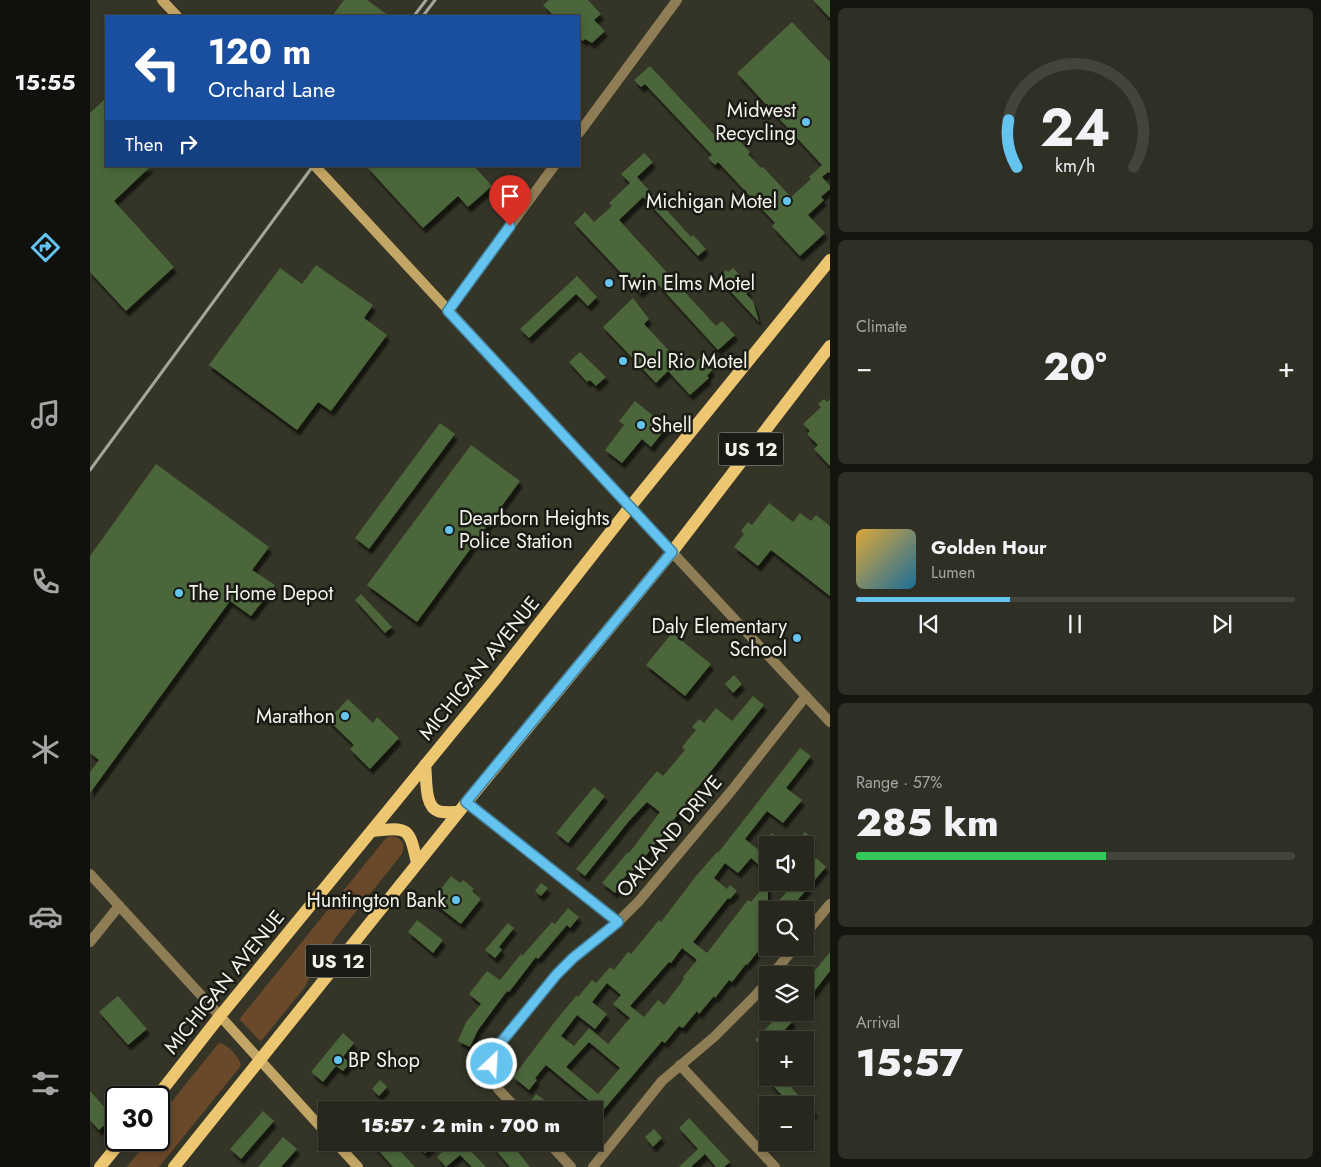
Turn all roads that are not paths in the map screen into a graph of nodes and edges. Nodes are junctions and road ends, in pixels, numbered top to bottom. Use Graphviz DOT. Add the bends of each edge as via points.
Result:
graph roads {
  1 [pos="162,0"];
  2 [pos="677,0"];
  3 [pos="176,15"];
  4 [pos="580,132"];
  5 [pos="317,167"];
  6 [pos="553,167"];
  7 [pos="830,260"];
  8 [pos="448,311"];
  9 [pos="830,346"];
  10 [pos="630,507"];
  11 [pos="672,552"];
  12 [pos="806,696"];
  13 [pos="830,722"];
  14 [pos="426,765"];
  15 [pos="462,807"];
  16 [pos="372,831"];
  17 [pos="417,864"];
  18 [pos="90,874"];
  19 [pos="830,904"];
  20 [pos="119,906"];
  21 [pos="618,922"];
  22 [pos="814,923"];
  23 [pos="90,942"];
  24 [pos="787,956"];
  25 [pos="779,966"];
  26 [pos="759,991"];
  27 [pos="220,1016"];
  28 [pos="259,1060"];
  29 [pos="680,1065"];
  30 [pos="165,1086"];
  31 [pos="509,1101"];
  32 [pos="318,1124"];
  33 [pos="113,1151"];
  34 [pos="343,1151"];
  35 [pos="556,1151"];
  36 [pos="773,1165"];
  37 [pos="100,1167"];
  38 [pos="174,1167"];
  39 [pos="358,1167"];
  40 [pos="571,1167"];
  41 [pos="593,1167"];
  1 -- 3 [label="main road"];
  2 -- 4 [label="street"];
  5 -- 8 [label="main road"];
  6 -- 8 [label="street"];
  7 -- 10 [label="main road, MICHIGAN AVENUE / US 12"];
  8 -- 10 [label="main road"];
  9 -- 11 [label="main road, US 12"];
  10 -- 11 [label="main road"];
  10 -- 14 [label="main road, MICHIGAN AVENUE / US 12"];
  11 -- 12 [label="street"];
  11 -- 15 [label="main road, US 12"];
  12 -- 13 [label="street"];
  12 -- 21 [label="street, OAKLAND DRIVE" via="666,870"];
  14 -- 15 [label="main road" via="427,798 431,806 438,811"];
  14 -- 16 [label="main road, MICHIGAN AVENUE / US 12"];
  15 -- 17 [label="main road, US 12"];
  15 -- 21 [label="street"];
  16 -- 17 [label="main road" via="404,830 410,835"];
  16 -- 27 [label="main road, MICHIGAN AVENUE / US 12"];
  17 -- 28 [label="main road, US 12"];
  18 -- 20 [label="street"];
  19 -- 22 [label="street"];
  20 -- 23 [label="street"];
  20 -- 27 [label="street"];
  21 -- 31 [label="street, OAKLAND DRIVE" via="557,974 498,1046 492,1076 498,1089"];
  24 -- 25 [label="street"];
  26 -- 29 [label="street" via="714,1037"];
  27 -- 28 [label="main road"];
  27 -- 30 [label="main road, MICHIGAN AVENUE / US 12"];
  28 -- 32 [label="main road"];
  28 -- 38 [label="main road, US 12"];
  29 -- 36 [label="street"];
  29 -- 41 [label="street" via="662,1081"];
  33 -- 37 [label="main road"];
  34 -- 39 [label="main road"];
  35 -- 40 [label="street"];
}
